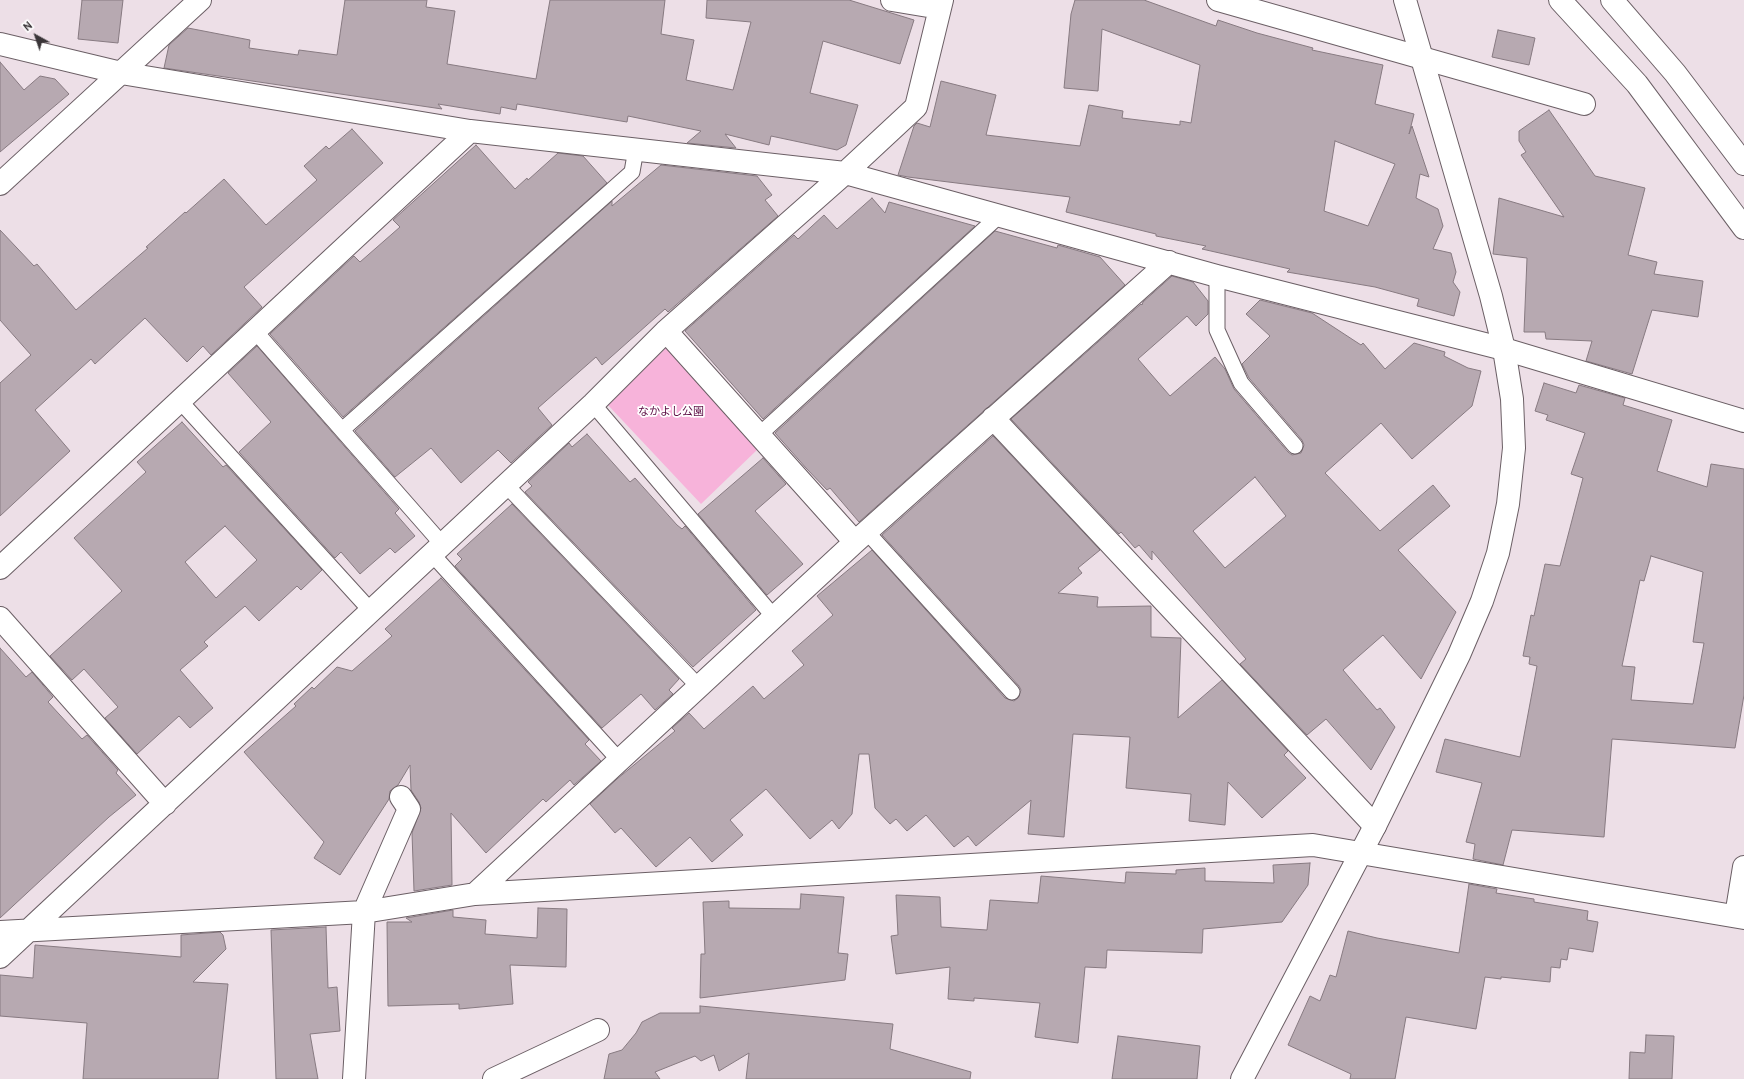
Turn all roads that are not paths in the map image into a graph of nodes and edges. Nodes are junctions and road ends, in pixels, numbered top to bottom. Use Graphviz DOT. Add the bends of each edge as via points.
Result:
graph roads {
  1 [pos="200,0"];
  2 [pos="892,0"];
  3 [pos="1218,0"];
  4 [pos="1405,0"];
  5 [pos="1560,0"];
  6 [pos="1612,0"];
  7 [pos="941,4"];
  8 [pos="0,44"];
  9 [pos="1422,58"];
  10 [pos="121,73"];
  11 [pos="1584,104"];
  12 [pos="470,131"];
  13 [pos="636,149"];
  14 [pos="1744,164"];
  15 [pos="845,172"];
  16 [pos="0,184"];
  17 [pos="1001,214"];
  18 [pos="1744,228"];
  19 [pos="1169,262"];
  20 [pos="1217,276"];
  21 [pos="255,331"];
  22 [pos="666,332"];
  23 [pos="1504,349"];
  24 [pos="180,401"];
  25 [pos="593,404"];
  26 [pos="993,418"];
  27 [pos="1744,421"];
  28 [pos="342,430"];
  29 [pos="759,435"];
  30 [pos="1295,446"];
  31 [pos="506,485"];
  32 [pos="861,537"];
  33 [pos="437,549"];
  34 [pos="0,568"];
  35 [pos="371,611"];
  36 [pos="774,617"];
  37 [pos="0,618"];
  38 [pos="699,687"];
  39 [pos="1012,692"];
  40 [pos="619,760"];
  41 [pos="401,796"];
  42 [pos="165,804"];
  43 [pos="1375,826"];
  44 [pos="1360,854"];
  45 [pos="1744,867"];
  46 [pos="476,894"];
  47 [pos="364,912"];
  48 [pos="1740,917"];
  49 [pos="29,931"];
  50 [pos="0,932"];
  51 [pos="0,957"];
  52 [pos="598,1030"];
  53 [pos="354,1079"];
  54 [pos="494,1079"];
  55 [pos="1242,1079"];
  1 -- 10 [label="street"];
  2 -- 7 [label="street"];
  3 -- 9 [label="street"];
  4 -- 9 [label="street"];
  5 -- 18 [label="street" via="1637,84"];
  6 -- 14 [label="street" via="1675,73"];
  7 -- 15 [label="street" via="916,107"];
  8 -- 10 [label="street"];
  9 -- 11 [label="street"];
  9 -- 23 [label="street"];
  10 -- 12 [label="street"];
  10 -- 16 [label="street"];
  12 -- 13 [label="street"];
  12 -- 21 [label="street"];
  13 -- 15 [label="street"];
  13 -- 28 [label="lane" via="632,172"];
  15 -- 17 [label="street"];
  15 -- 22 [label="street"];
  17 -- 19 [label="street"];
  17 -- 29 [label="lane"];
  19 -- 20 [label="street"];
  19 -- 26 [label="street"];
  20 -- 23 [label="street"];
  20 -- 30 [label="lane" via="1217,330 1241,383"];
  21 -- 24 [label="street"];
  21 -- 28 [label="lane"];
  22 -- 25 [label="street"];
  22 -- 29 [label="street"];
  23 -- 27 [label="street"];
  23 -- 43 [label="street" via="1512,399 1514,448 1508,504 1498,553 1482,601 1459,655"];
  24 -- 34 [label="street"];
  24 -- 35 [label="lane"];
  25 -- 31 [label="street"];
  25 -- 36 [label="lane"];
  26 -- 32 [label="street"];
  26 -- 43 [label="street"];
  28 -- 33 [label="lane"];
  29 -- 32 [label="street"];
  31 -- 33 [label="street"];
  31 -- 38 [label="lane"];
  32 -- 36 [label="street"];
  32 -- 39 [label="lane"];
  33 -- 35 [label="street"];
  33 -- 40 [label="lane"];
  35 -- 42 [label="street"];
  36 -- 38 [label="street"];
  37 -- 42 [label="street"];
  38 -- 40 [label="street"];
  40 -- 46 [label="street"];
  41 -- 47 [label="street" via="409,809"];
  42 -- 49 [label="street"];
  43 -- 44 [label="street"];
  44 -- 46 [label="street" via="1313,845"];
  44 -- 48 [label="street"];
  44 -- 55 [label="street"];
  45 -- 48 [label="street"];
  46 -- 47 [label="street"];
  47 -- 49 [label="street"];
  47 -- 53 [label="street"];
  49 -- 50 [label="street"];
  49 -- 51 [label="street"];
  52 -- 54 [label="street"];
}
